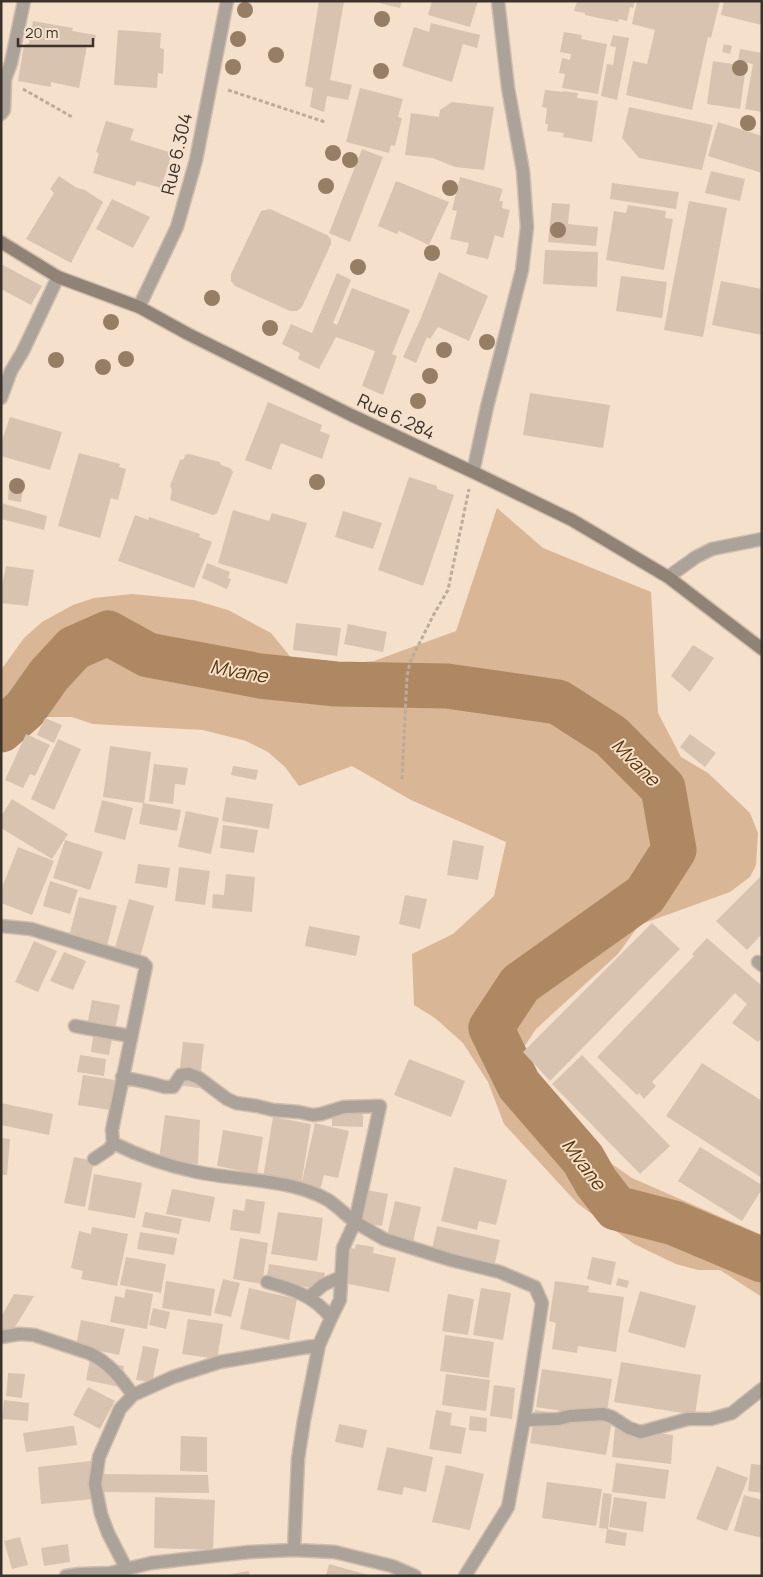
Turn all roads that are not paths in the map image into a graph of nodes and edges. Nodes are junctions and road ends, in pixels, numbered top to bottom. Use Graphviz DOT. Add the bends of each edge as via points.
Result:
graph roads {
  1 [pos="24,1"];
  2 [pos="227,1"];
  3 [pos="498,1"];
  4 [pos="6,64"];
  5 [pos="1,114"];
  6 [pos="1,242"];
  7 [pos="58,277"];
  8 [pos="139,307"];
  9 [pos="1,398"];
  10 [pos="473,472"];
  11 [pos="762,539"];
  12 [pos="668,576"];
  13 [pos="762,649"];
  14 [pos="1,926"];
  15 [pos="75,1026"];
  16 [pos="130,1036"];
  17 [pos="122,1077"];
  18 [pos="113,1143"];
  19 [pos="94,1159"];
  20 [pos="355,1222"];
  21 [pos="340,1277"];
  22 [pos="267,1282"];
  23 [pos="310,1296"];
  24 [pos="331,1318"];
  25 [pos="1,1337"];
  26 [pos="319,1345"];
  27 [pos="762,1389"];
  28 [pos="133,1395"];
  29 [pos="524,1420"];
  30 [pos="294,1550"];
  31 [pos="126,1568"];
  32 [pos="81,1575"];
  33 [pos="66,1576"];
  34 [pos="415,1576"];
  35 [pos="465,1576"];
  1 -- 4 [label="street"];
  2 -- 8 [label="street, Rue 6.304" via="196,160 177,228"];
  3 -- 10 [label="street" via="508,88 523,171 527,226 522,270"];
  4 -- 5 [label="street" via="4,110"];
  6 -- 7 [label="street, Rue 6.284"];
  7 -- 8 [label="street, Rue 6.284"];
  7 -- 9 [label="street"];
  8 -- 10 [label="street, Rue 6.284" via="188,334"];
  10 -- 12 [label="street, Rue 6.284" via="572,520"];
  11 -- 12 [label="street" via="696,556"];
  12 -- 13 [label="street, Rue 6.284"];
  14 -- 16 [label="street" via="31,929 143,963 146,966"];
  15 -- 16 [label="street"];
  16 -- 17 [label="street"];
  17 -- 18 [label="street" via="112,1130"];
  17 -- 20 [label="street" via="165,1088 173,1087 181,1075 189,1074 236,1103 313,1115 344,1106 380,1106"];
  18 -- 19 [label="street"];
  18 -- 20 [label="street" via="140,1156 196,1172 303,1189 328,1201"];
  20 -- 21 [label="street" via="343,1248"];
  20 -- 29 [label="street" via="384,1239 500,1272 535,1287 542,1303"];
  21 -- 23 [label="street"];
  21 -- 24 [label="street" via="340,1300"];
  22 -- 23 [label="street"];
  23 -- 24 [label="street"];
  24 -- 26 [label="street"];
  25 -- 28 [label="street" via="34,1336 89,1352 121,1378"];
  26 -- 28 [label="street" via="220,1362 173,1377"];
  26 -- 30 [label="street" via="298,1459"];
  27 -- 29 [label="street" via="732,1413 711,1419 688,1419 641,1432 604,1414"];
  28 -- 31 [label="street" via="120,1408 106,1439 99,1457 95,1484 108,1533"];
  29 -- 35 [label="street" via="508,1507"];
  30 -- 31 [label="street" via="249,1552"];
  30 -- 34 [label="street" via="335,1552 392,1566"];
  31 -- 32 [label="street"];
  32 -- 33 [label="street"];
}
